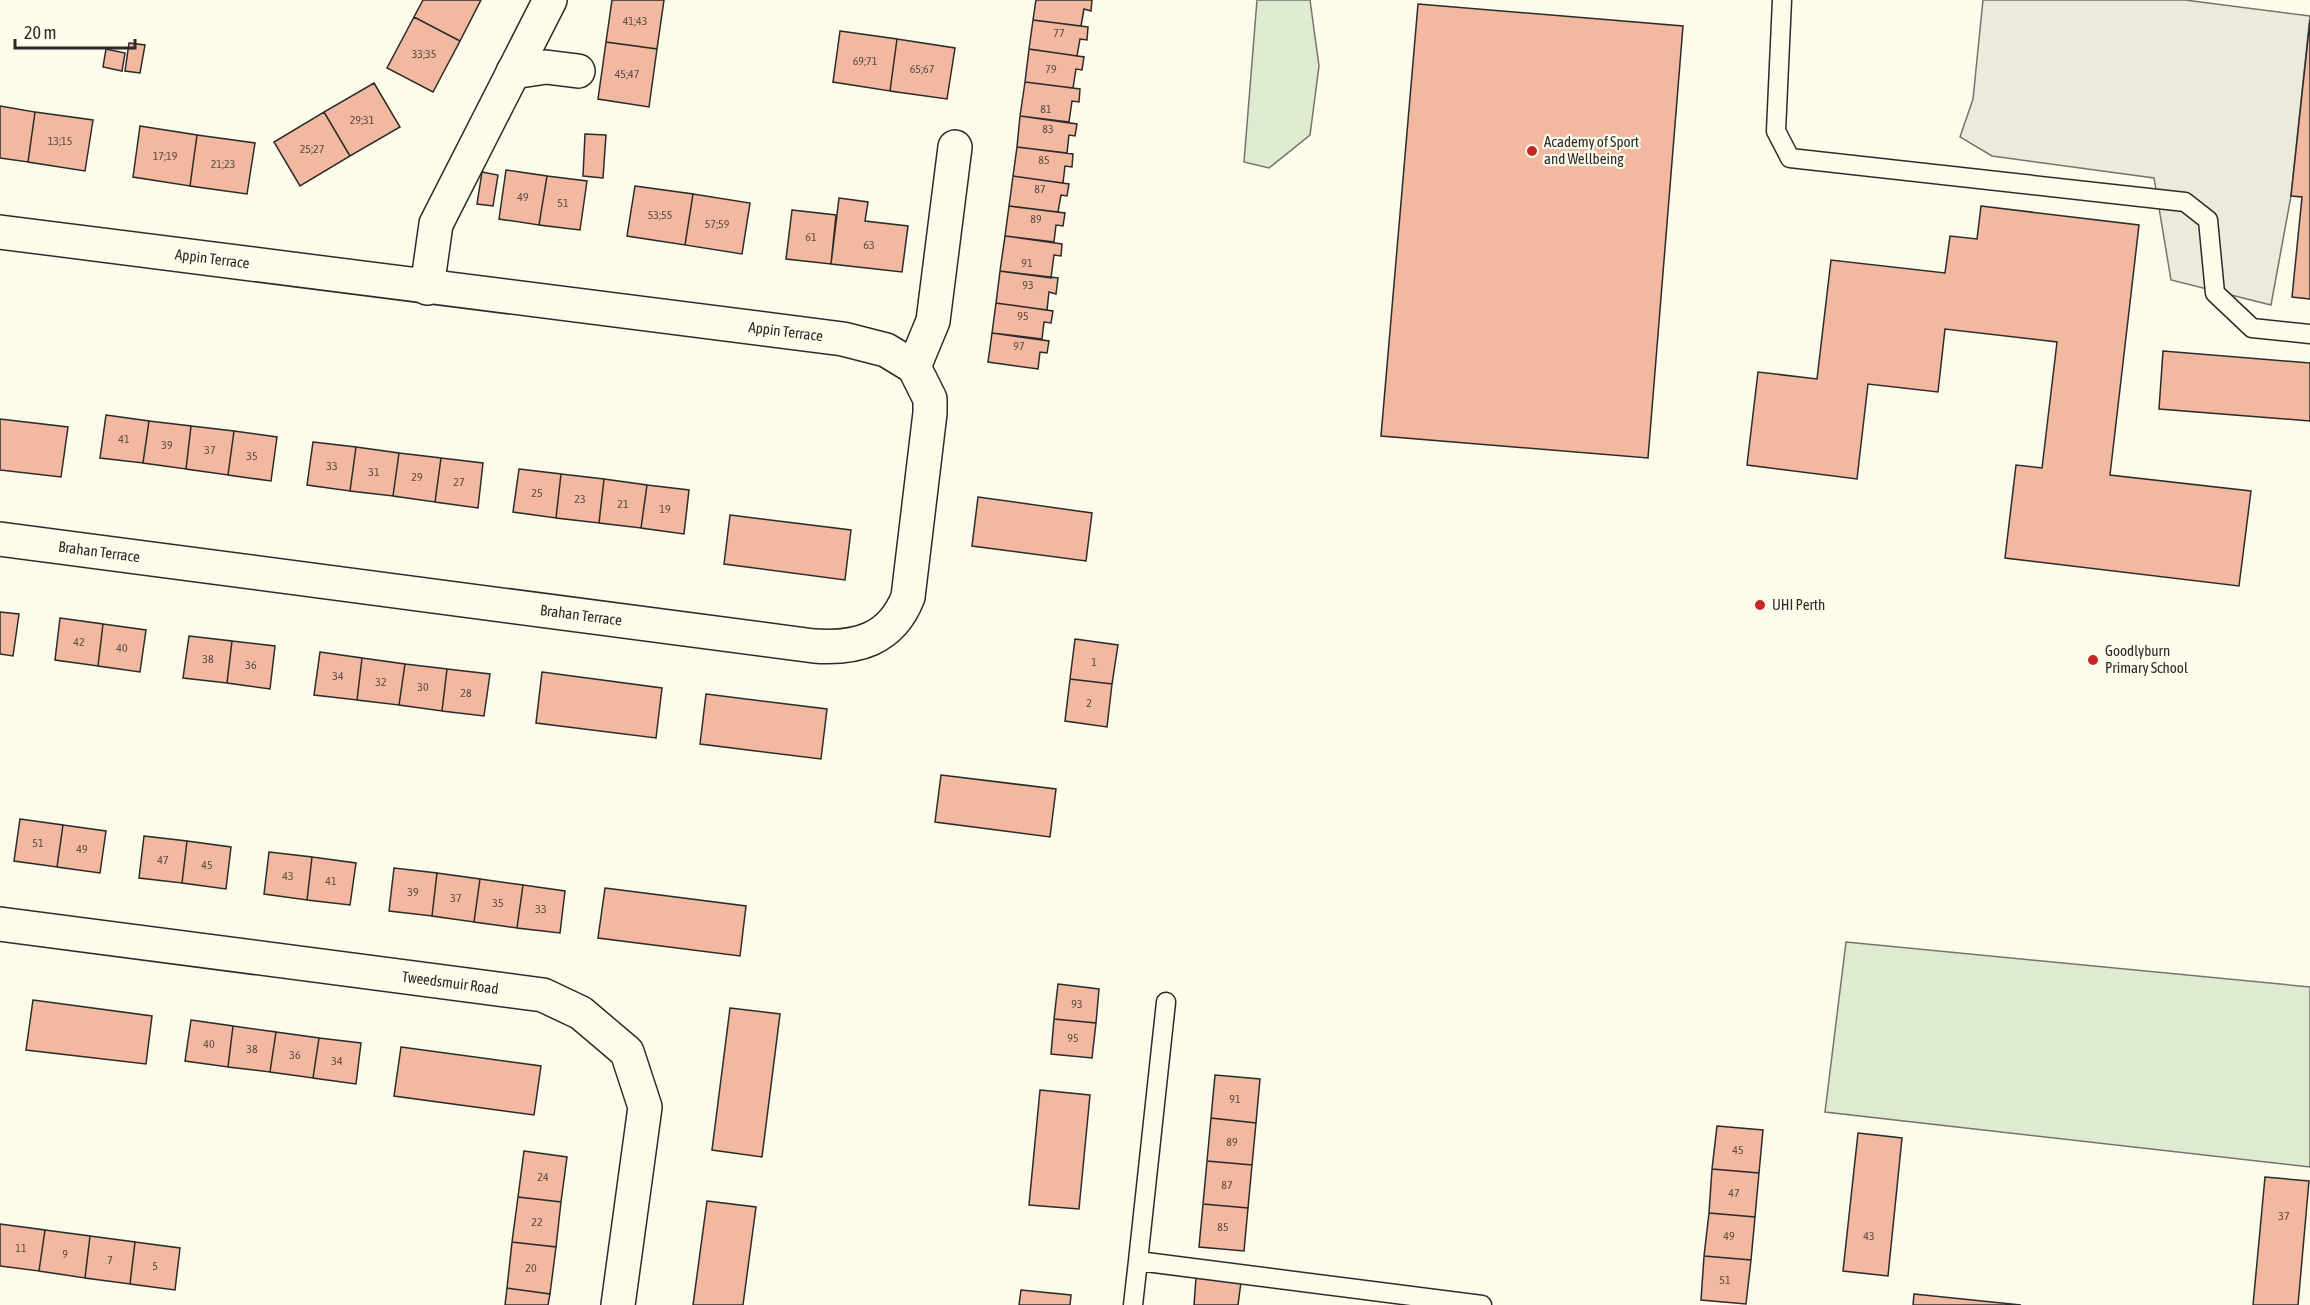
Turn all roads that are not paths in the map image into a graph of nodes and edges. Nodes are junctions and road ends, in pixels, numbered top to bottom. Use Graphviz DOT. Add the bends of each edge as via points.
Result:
graph roads {
  1 [pos="550,0"];
  2 [pos="1782,0"];
  3 [pos="578,71"];
  4 [pos="513,72"];
  5 [pos="956,147"];
  6 [pos="0,231"];
  7 [pos="427,288"];
  8 [pos="2310,334"];
  9 [pos="914,367"];
  10 [pos="0,539"];
  11 [pos="0,924"];
  12 [pos="1166,1002"];
  13 [pos="1138,1262"];
  14 [pos="618,1305"];
  15 [pos="1134,1305"];
  16 [pos="1482,1305"];
  1 -- 4 [label="street"];
  2 -- 8 [label="lane" via="1776,131 1790,158 2185,202 2208,220 2215,293 2252,328"];
  3 -- 4 [label="street" via="546,67"];
  4 -- 7 [label="street" via="436,224"];
  5 -- 9 [label="street" via="933,321"];
  6 -- 7 [label="street, Appin Terrace"];
  7 -- 9 [label="street, Appin Terrace" via="843,339 886,350"];
  9 -- 10 [label="street, Brahan Terrace" via="930,399 930,413 908,597 901,616 886,630 853,646 814,646"];
  11 -- 14 [label="street, Tweedsmuir Road" via="543,995 581,1013 627,1052 645,1107"];
  12 -- 13 [label="lane"];
  13 -- 15 [label="lane"];
  13 -- 16 [label="lane"];
}
